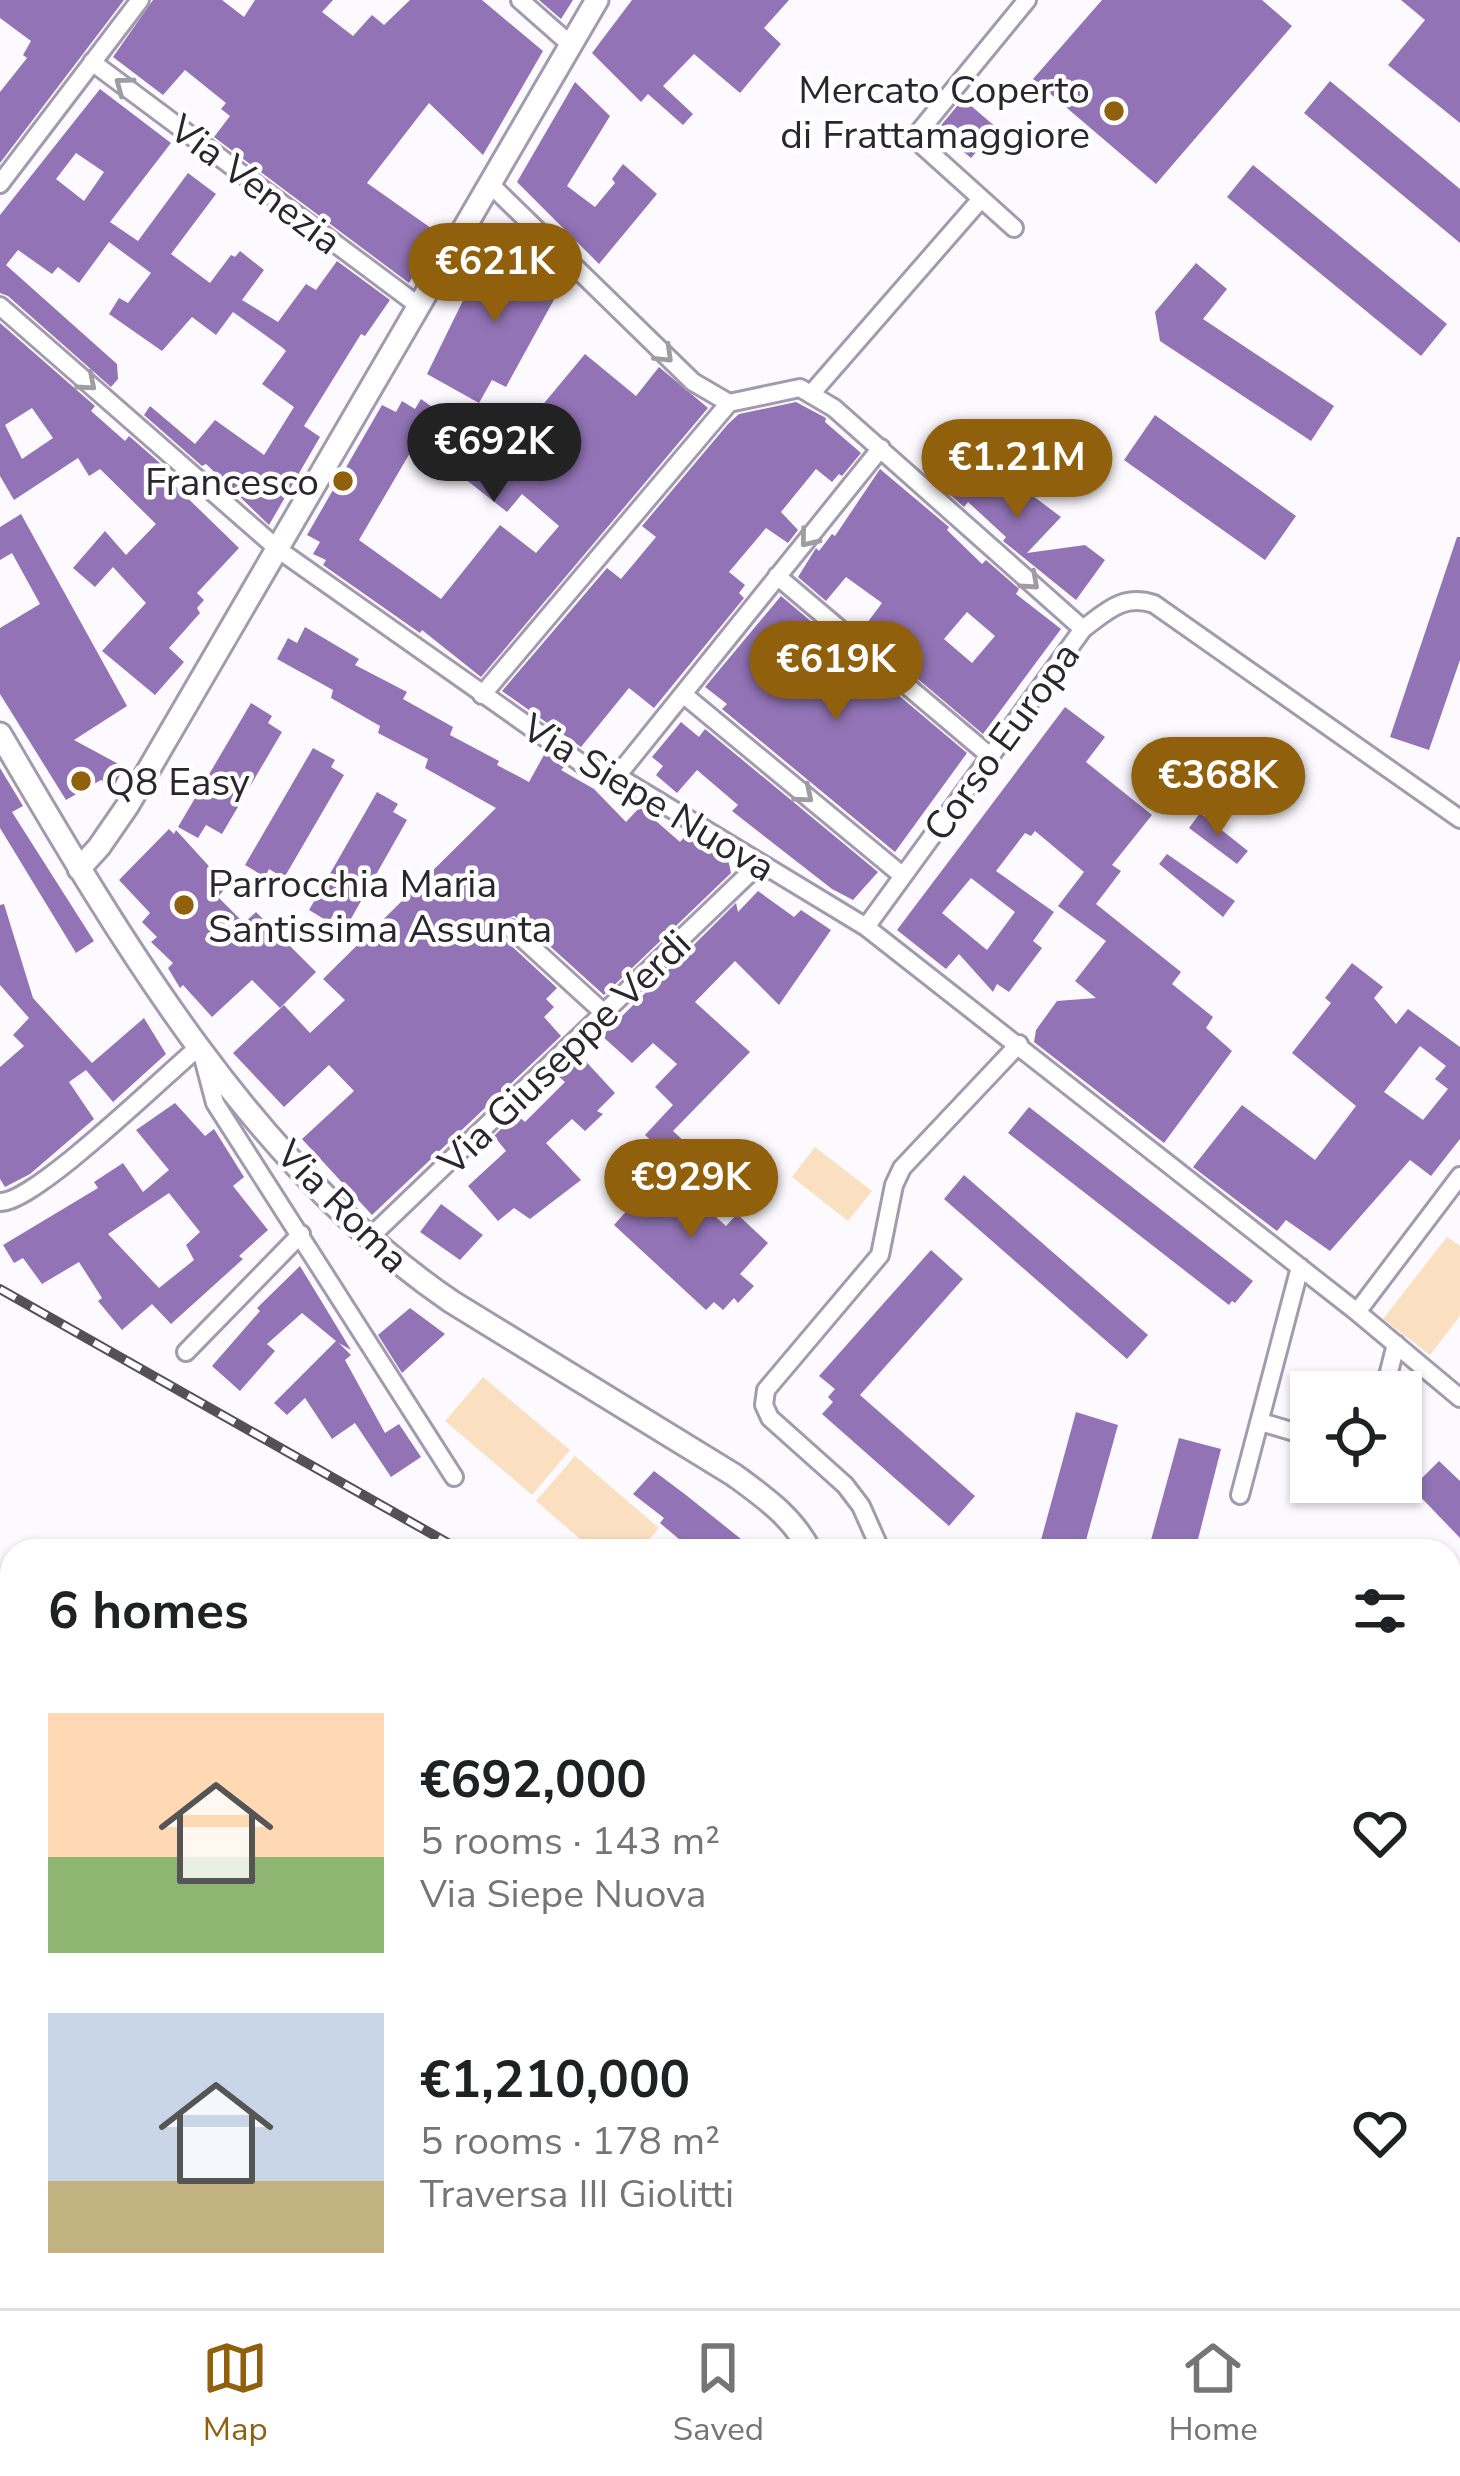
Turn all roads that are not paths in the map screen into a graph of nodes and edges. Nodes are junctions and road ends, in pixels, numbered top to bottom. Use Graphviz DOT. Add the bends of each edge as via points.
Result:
graph roads {
  1 [pos="140,0"];
  2 [pos="520,0"];
  3 [pos="597,0"];
  4 [pos="1027,0"];
  5 [pos="571,45"];
  6 [pos="92,62"];
  7 [pos="0,184"];
  8 [pos="491,185"];
  9 [pos="981,199"];
  10 [pos="1014,228"];
  11 [pos="0,306"];
  12 [pos="419,306"];
  13 [pos="811,394"];
  14 [pos="729,403"];
  15 [pos="881,448"];
  16 [pos="279,550"];
  17 [pos="778,576"];
  18 [pos="1083,629"];
  19 [pos="482,694"];
  20 [pos="682,694"];
  21 [pos="0,734"];
  22 [pos="991,756"];
  23 [pos="616,776"];
  24 [pos="1458,812"];
  25 [pos="759,864"];
  26 [pos="79,868"];
  27 [pos="903,876"];
  28 [pos="866,927"];
  29 [pos="512,929"];
  30 [pos="604,1014"];
  31 [pos="1018,1044"];
  32 [pos="200,1046"];
  33 [pos="1460,1176"];
  34 [pos="0,1202"];
  35 [pos="302,1234"];
  36 [pos="368,1239"];
  37 [pos="1300,1267"];
  38 [pos="1357,1312"];
  39 [pos="1396,1344"];
  40 [pos="186,1352"];
  41 [pos="1389,1371"];
  42 [pos="1460,1398"];
  43 [pos="1261,1422"];
  44 [pos="1290,1430"];
  45 [pos="454,1477"];
  46 [pos="1240,1495"];
  47 [pos="801,1539"];
  48 [pos="876,1539"];
  1 -- 6 [label="street"];
  2 -- 5 [label="street"];
  3 -- 5 [label="street"];
  4 -- 9 [label="street" via="914,138"];
  5 -- 8 [label="street"];
  6 -- 7 [label="street"];
  12 -- 6 [label="street, Via Venezia, one-way"];
  8 -- 12 [label="street"];
  8 -- 14 [label="street, one-way" via="693,382"];
  9 -- 10 [label="street"];
  9 -- 13 [label="street"];
  11 -- 16 [label="street, Via Siepe Nuova, one-way"];
  12 -- 16 [label="street"];
  13 -- 14 [label="street" via="800,388"];
  13 -- 15 [label="street"];
  14 -- 19 [label="street"];
  15 -- 17 [label="street, one-way"];
  15 -- 18 [label="street, one-way"];
  16 -- 19 [label="street, Via Siepe Nuova"];
  16 -- 26 [label="street" via="128,805"];
  17 -- 20 [label="street"];
  17 -- 22 [label="street"];
  18 -- 22 [label="street, Corso Europa"];
  18 -- 24 [label="street, Corso Europa" via="1118,602 1154,604"];
  19 -- 23 [label="street, Via Siepe Nuova" via="584,765"];
  20 -- 23 [label="street"];
  20 -- 27 [label="street, one-way"];
  21 -- 26 [label="street, Via Roma"];
  22 -- 27 [label="street, Corso Europa"];
  23 -- 25 [label="street, Via Siepe Nuova"];
  25 -- 28 [label="street, Via Siepe Nuova"];
  25 -- 30 [label="street, Via Giuseppe Verdi"];
  26 -- 32 [label="street, Via Roma"];
  27 -- 28 [label="street, Corso Europa"];
  28 -- 31 [label="street, Via Siepe Nuova"];
  29 -- 30 [label="street"];
  30 -- 36 [label="street, Via Giuseppe Verdi"];
  31 -- 37 [label="street, Via Siepe Nuova"];
  31 -- 48 [label="street" via="902,1168 880,1255 766,1390 770,1418 845,1485"];
  32 -- 34 [label="street" via="49,1178 12,1203"];
  32 -- 35 [label="street" via="215,1103"];
  32 -- 36 [label="street, Via Roma"];
  33 -- 38 [label="street"];
  35 -- 40 [label="street"];
  35 -- 45 [label="street"];
  36 -- 47 [label="street, Via Roma" via="452,1302 734,1475 775,1505"];
  37 -- 38 [label="street, Via Siepe Nuova"];
  37 -- 43 [label="street"];
  38 -- 39 [label="street, Via Siepe Nuova"];
  39 -- 41 [label="street"];
  39 -- 42 [label="street, Via Siepe Nuova"];
  43 -- 44 [label="street"];
  43 -- 46 [label="street"];
}
